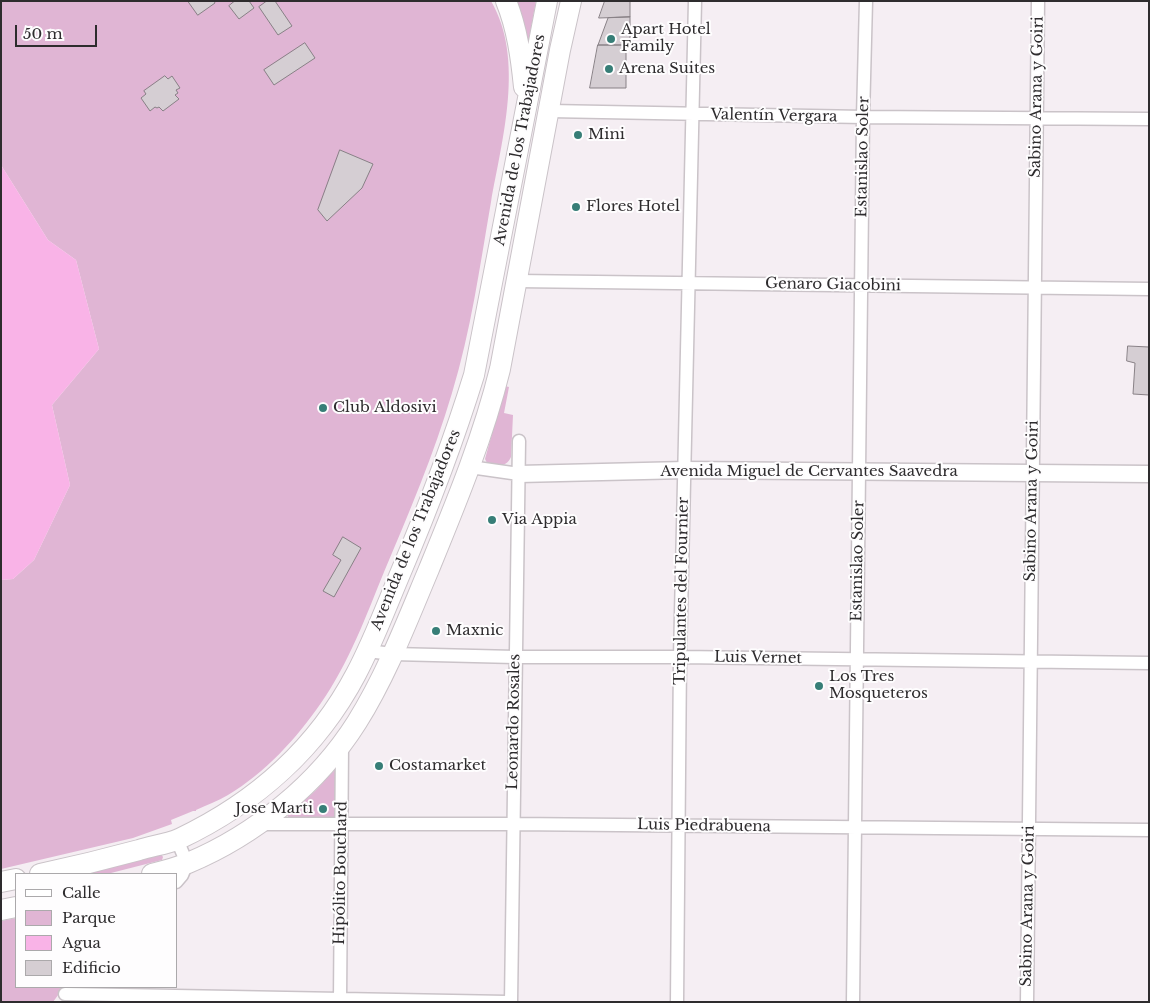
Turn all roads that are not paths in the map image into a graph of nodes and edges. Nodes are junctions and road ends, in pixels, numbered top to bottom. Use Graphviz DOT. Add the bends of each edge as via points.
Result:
graph roads {
  1 [pos="506,1"];
  2 [pos="547,1"];
  3 [pos="571,1"];
  4 [pos="695,1"];
  5 [pos="866,1"];
  6 [pos="1038,1"];
  7 [pos="526,109"];
  8 [pos="550,111"];
  9 [pos="692,115"];
  10 [pos="863,118"];
  11 [pos="1037,118"];
  12 [pos="1149,119"];
  13 [pos="517,280"];
  14 [pos="688,283"];
  15 [pos="862,285"];
  16 [pos="1035,287"];
  17 [pos="1149,289"];
  18 [pos="519,441"];
  19 [pos="470,466"];
  20 [pos="685,470"];
  21 [pos="859,472"];
  22 [pos="1032,473"];
  23 [pos="518,474"];
  24 [pos="1149,474"];
  25 [pos="367,651"];
  26 [pos="393,654"];
  27 [pos="515,657"];
  28 [pos="680,657"];
  29 [pos="857,659"];
  30 [pos="1031,661"];
  31 [pos="1149,662"];
  32 [pos="342,744"];
  33 [pos="258,824"];
  34 [pos="341,824"];
  35 [pos="513,824"];
  36 [pos="678,826"];
  37 [pos="856,828"];
  38 [pos="1029,829"];
  39 [pos="1149,830"];
  40 [pos="177,840"];
  41 [pos="186,863"];
  42 [pos="44,873"];
  43 [pos="155,873"];
  44 [pos="15,879"];
  45 [pos="178,880"];
  46 [pos="1,882"];
  47 [pos="15,907"];
  48 [pos="1,910"];
  49 [pos="65,994"];
  50 [pos="168,994"];
  51 [pos="340,1000"];
  52 [pos="509,1002"];
  53 [pos="676,1002"];
  54 [pos="853,1002"];
  55 [pos="1027,1002"];
  1 -- 7 [label="main road" via="519,45"];
  2 -- 7 [label="main road, Avenida de los Trabajadores"];
  3 -- 8 [label="main road, Avenida de los Trabajadores"];
  4 -- 9 [label="street, Tripulantes del Fournier"];
  5 -- 10 [label="street, Estanislao Soler"];
  6 -- 11 [label="street, Sabino Arana y Goiri"];
  7 -- 25 [label="main road, Avenida de los Trabajadores" via="474,375 434,492"];
  8 -- 9 [label="street, Valentín Vergara"];
  8 -- 13 [label="main road, Avenida de los Trabajadores"];
  9 -- 10 [label="street, Valentín Vergara"];
  9 -- 14 [label="street, Tripulantes del Fournier"];
  10 -- 11 [label="street, Valentín Vergara"];
  10 -- 15 [label="street, Estanislao Soler"];
  11 -- 12 [label="street, Valentín Vergara"];
  11 -- 16 [label="street, Sabino Arana y Goiri"];
  13 -- 14 [label="street, Genaro Giacobini"];
  13 -- 19 [label="main road, Avenida de los Trabajadores" via="493,398"];
  14 -- 15 [label="street, Genaro Giacobini"];
  14 -- 20 [label="street, Tripulantes del Fournier"];
  15 -- 16 [label="street, Genaro Giacobini"];
  15 -- 21 [label="street, Estanislao Soler"];
  16 -- 17 [label="street, Genaro Giacobini"];
  16 -- 22 [label="street, Sabino Arana y Goiri"];
  18 -- 23 [label="street, Leonardo Rosales"];
  19 -- 23 [label="street, Avenida Miguel de Cervantes Saavedra"];
  19 -- 26 [label="main road, Avenida de los Trabajadores"];
  20 -- 21 [label="street, Avenida Miguel de Cervantes Saavedra"];
  20 -- 23 [label="street, Avenida Miguel de Cervantes Saavedra"];
  20 -- 28 [label="street, Tripulantes del Fournier"];
  21 -- 22 [label="street, Avenida Miguel de Cervantes Saavedra"];
  21 -- 29 [label="street, Estanislao Soler"];
  22 -- 24 [label="street, Avenida Miguel de Cervantes Saavedra"];
  22 -- 30 [label="street, Sabino Arana y Goiri"];
  23 -- 27 [label="street, Leonardo Rosales"];
  25 -- 26 [label="street, Luis Vernet"];
  25 -- 40 [label="main road, Avenida de los Trabajadores" via="330,717 297,757 236,807"];
  26 -- 27 [label="street, Luis Vernet"];
  26 -- 32 [label="main road, Avenida de los Trabajadores" via="369,702"];
  27 -- 28 [label="street, Luis Vernet"];
  27 -- 35 [label="street, Leonardo Rosales"];
  28 -- 29 [label="street, Luis Vernet"];
  28 -- 36 [label="street, Tripulantes del Fournier"];
  29 -- 30 [label="street, Luis Vernet"];
  29 -- 37 [label="street, Estanislao Soler"];
  30 -- 31 [label="street, Luis Vernet"];
  30 -- 38 [label="street, Sabino Arana y Goiri"];
  32 -- 33 [label="main road, Avenida de los Trabajadores" via="302,787"];
  32 -- 34 [label="street, Hipólito Bouchard"];
  33 -- 34 [label="street, Luis Piedrabuena"];
  33 -- 41 [label="main road, Avenida de los Trabajadores"];
  34 -- 35 [label="street, Luis Piedrabuena"];
  34 -- 51 [label="street, Hipólito Bouchard"];
  35 -- 36 [label="street, Luis Piedrabuena"];
  35 -- 52 [label="street, Leonardo Rosales"];
  36 -- 37 [label="street, Luis Piedrabuena"];
  36 -- 53 [label="street, Tripulantes del Fournier"];
  37 -- 38 [label="street, Luis Piedrabuena"];
  37 -- 54 [label="street, Estanislao Soler"];
  38 -- 39 [label="street, Luis Piedrabuena"];
  38 -- 55 [label="street, Sabino Arana y Goiri"];
  40 -- 41 [label="street"];
  40 -- 42 [label="main road, Avenida de los Trabajadores"];
  41 -- 43 [label="main road, Avenida de los Trabajadores"];
  41 -- 45 [label="street"];
  44 -- 46 [label="main road"];
  47 -- 48 [label="main road"];
  49 -- 50 [label="street"];
  50 -- 51 [label="street"];
  51 -- 52 [label="street"];
}
